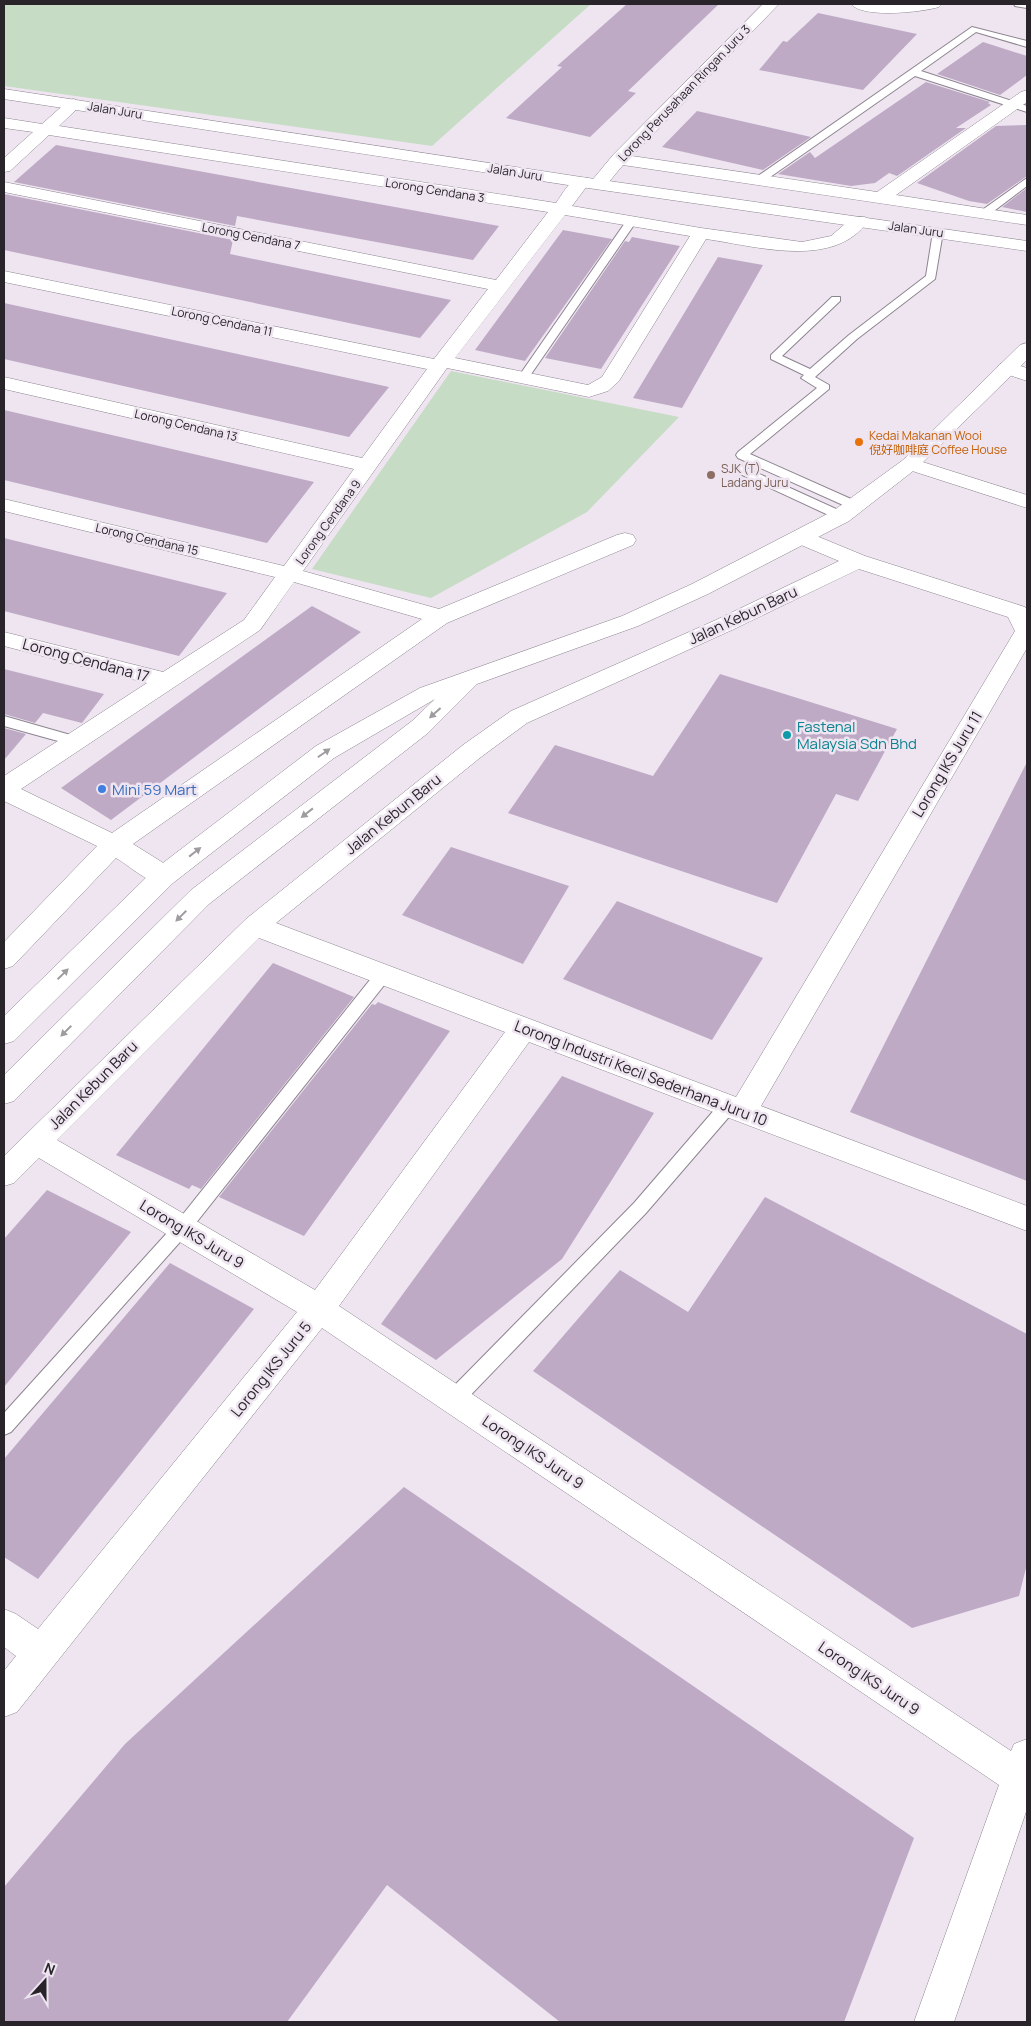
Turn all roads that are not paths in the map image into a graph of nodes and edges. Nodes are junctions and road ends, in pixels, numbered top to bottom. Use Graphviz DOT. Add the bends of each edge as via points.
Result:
graph roads {
  1 [pos="771,4"];
  2 [pos="859,4"];
  3 [pos="934,4"];
  4 [pos="1018,4"];
  5 [pos="1027,5"];
  6 [pos="1027,44"];
  7 [pos="913,72"];
  8 [pos="4,94"];
  9 [pos="1023,103"];
  10 [pos="74,104"];
  11 [pos="4,123"];
  12 [pos="46,130"];
  13 [pos="619,159"];
  14 [pos="4,166"];
  15 [pos="759,180"];
  16 [pos="1027,181"];
  17 [pos="589,183"];
  18 [pos="4,187"];
  19 [pos="879,199"];
  20 [pos="560,209"];
  21 [pos="982,214"];
  22 [pos="1027,220"];
  23 [pos="859,221"];
  24 [pos="631,222"];
  25 [pos="938,232"];
  26 [pos="701,233"];
  27 [pos="1027,246"];
  28 [pos="4,276"];
  29 [pos="499,286"];
  30 [pos="836,299"];
  31 [pos="1027,350"];
  32 [pos="442,364"];
  33 [pos="1007,368"];
  34 [pos="811,374"];
  35 [pos="1027,376"];
  36 [pos="523,378"];
  37 [pos="4,383"];
  38 [pos="910,464"];
  39 [pos="368,466"];
  40 [pos="742,470"];
  41 [pos="1027,502"];
  42 [pos="4,505"];
  43 [pos="848,511"];
  44 [pos="802,538"];
  45 [pos="626,540"];
  46 [pos="857,561"];
  47 [pos="290,574"];
  48 [pos="439,618"];
  49 [pos="4,639"];
  50 [pos="470,680"];
  51 [pos="167,681"];
  52 [pos="4,721"];
  53 [pos="76,740"];
  54 [pos="4,790"];
  55 [pos="114,844"];
  56 [pos="164,876"];
  57 [pos="255,926"];
  58 [pos="4,960"];
  59 [pos="384,975"];
  60 [pos="524,1028"];
  61 [pos="4,1033"];
  62 [pos="4,1093"];
  63 [pos="735,1108"];
  64 [pos="36,1142"];
  65 [pos="4,1174"];
  66 [pos="1027,1219"];
  67 [pos="182,1228"];
  68 [pos="320,1309"];
  69 [pos="454,1399"];
  70 [pos="4,1426"];
  71 [pos="4,1626"];
  72 [pos="40,1652"];
  73 [pos="4,1699"];
  74 [pos="1023,1768"];
  75 [pos="934,2022"];
  1 -- 13 [label="street, Lorong Perusahaan Ringan Juru 3"];
  2 -- 3 [label="street" via="894,10"];
  4 -- 5 [label="lane"];
  6 -- 7 [label="lane" via="975,29"];
  7 -- 9 [label="lane"];
  7 -- 15 [label="lane"];
  8 -- 10 [label="street, Jalan Juru"];
  9 -- 19 [label="street"];
  10 -- 12 [label="street"];
  10 -- 17 [label="street, Jalan Juru"];
  11 -- 12 [label="street, Lorong Cendana 3"];
  12 -- 14 [label="street"];
  12 -- 20 [label="street, Lorong Cendana 3"];
  13 -- 15 [label="street"];
  13 -- 17 [label="street, Lorong Perusahaan Ringan Juru 3"];
  15 -- 19 [label="street"];
  16 -- 21 [label="lane"];
  17 -- 20 [label="street, Lorong Cendana 9"];
  17 -- 23 [label="street, Jalan Juru"];
  18 -- 29 [label="street, Lorong Cendana 7"];
  19 -- 21 [label="street"];
  20 -- 24 [label="street, Lorong Cendana 3"];
  20 -- 29 [label="street, Lorong Cendana 9"];
  21 -- 22 [label="street"];
  23 -- 25 [label="street, Jalan Juru"];
  23 -- 26 [label="street, Lorong Cendana 3" via="837,240 802,247"];
  24 -- 26 [label="street, Lorong Cendana 3"];
  24 -- 36 [label="lane"];
  25 -- 27 [label="street, Jalan Juru"];
  25 -- 34 [label="lane" via="931,277"];
  26 -- 36 [label="street, Lorong Cendana 11" via="609,380 601,387 588,391"];
  28 -- 32 [label="street, Lorong Cendana 11"];
  29 -- 32 [label="street, Lorong Cendana 9"];
  30 -- 34 [label="lane" via="776,358"];
  31 -- 33 [label="street"];
  32 -- 36 [label="street, Lorong Cendana 11"];
  32 -- 39 [label="street, Lorong Cendana 9"];
  33 -- 35 [label="street"];
  33 -- 38 [label="street"];
  34 -- 43 [label="lane" via="807,378 825,387 742,455"];
  37 -- 39 [label="street, Lorong Cendana 13"];
  38 -- 41 [label="street"];
  38 -- 43 [label="street"];
  39 -- 47 [label="street, Lorong Cendana 9"];
  40 -- 43 [label="lane"];
  42 -- 47 [label="street, Lorong Cendana 15"];
  43 -- 44 [label="street"];
  44 -- 46 [label="street, Lorong IKS Juru 11"];
  44 -- 50 [label="street" via="700,590 630,621"];
  45 -- 48 [label="street"];
  46 -- 57 [label="street, Jalan Kebun Baru" via="519,717 472,751"];
  46 -- 63 [label="street, Lorong IKS Juru 11" via="1017,612 1026,630"];
  47 -- 48 [label="street, Lorong Cendana 15"];
  47 -- 51 [label="street, Lorong Cendana 9" via="252,625"];
  48 -- 55 [label="street"];
  49 -- 51 [label="street, Lorong Cendana 17"];
  56 -- 50 [label="street, one-way" via="326,752 428,693"];
  50 -- 62 [label="street, one-way" via="420,727 200,898"];
  51 -- 53 [label="street, Lorong Cendana 9"];
  52 -- 53 [label="lane"];
  53 -- 54 [label="street, Lorong Cendana 9"];
  54 -- 55 [label="street"];
  55 -- 56 [label="street"];
  55 -- 58 [label="street"];
  61 -- 56 [label="street, one-way"];
  57 -- 59 [label="street, Lorong Industri Kecil Sederhana Juru 10"];
  57 -- 64 [label="street, Jalan Kebun Baru"];
  59 -- 60 [label="street, Lorong Industri Kecil Sederhana Juru 10"];
  59 -- 67 [label="lane"];
  60 -- 63 [label="street, Lorong Industri Kecil Sederhana Juru 10"];
  60 -- 68 [label="street, Lorong IKS Juru 5"];
  63 -- 66 [label="street, Lorong Industri Kecil Sederhana Juru 10"];
  63 -- 69 [label="lane"];
  64 -- 65 [label="street, Jalan Kebun Baru"];
  64 -- 67 [label="street, Lorong IKS Juru 9"];
  67 -- 68 [label="street, Lorong IKS Juru 9"];
  67 -- 70 [label="lane"];
  68 -- 69 [label="street, Lorong IKS Juru 9"];
  68 -- 72 [label="street, Lorong IKS Juru 5"];
  69 -- 74 [label="street, Lorong IKS Juru 9"];
  71 -- 72 [label="street"];
  72 -- 73 [label="street, Lorong IKS Juru 5"];
  74 -- 75 [label="street"];
}
